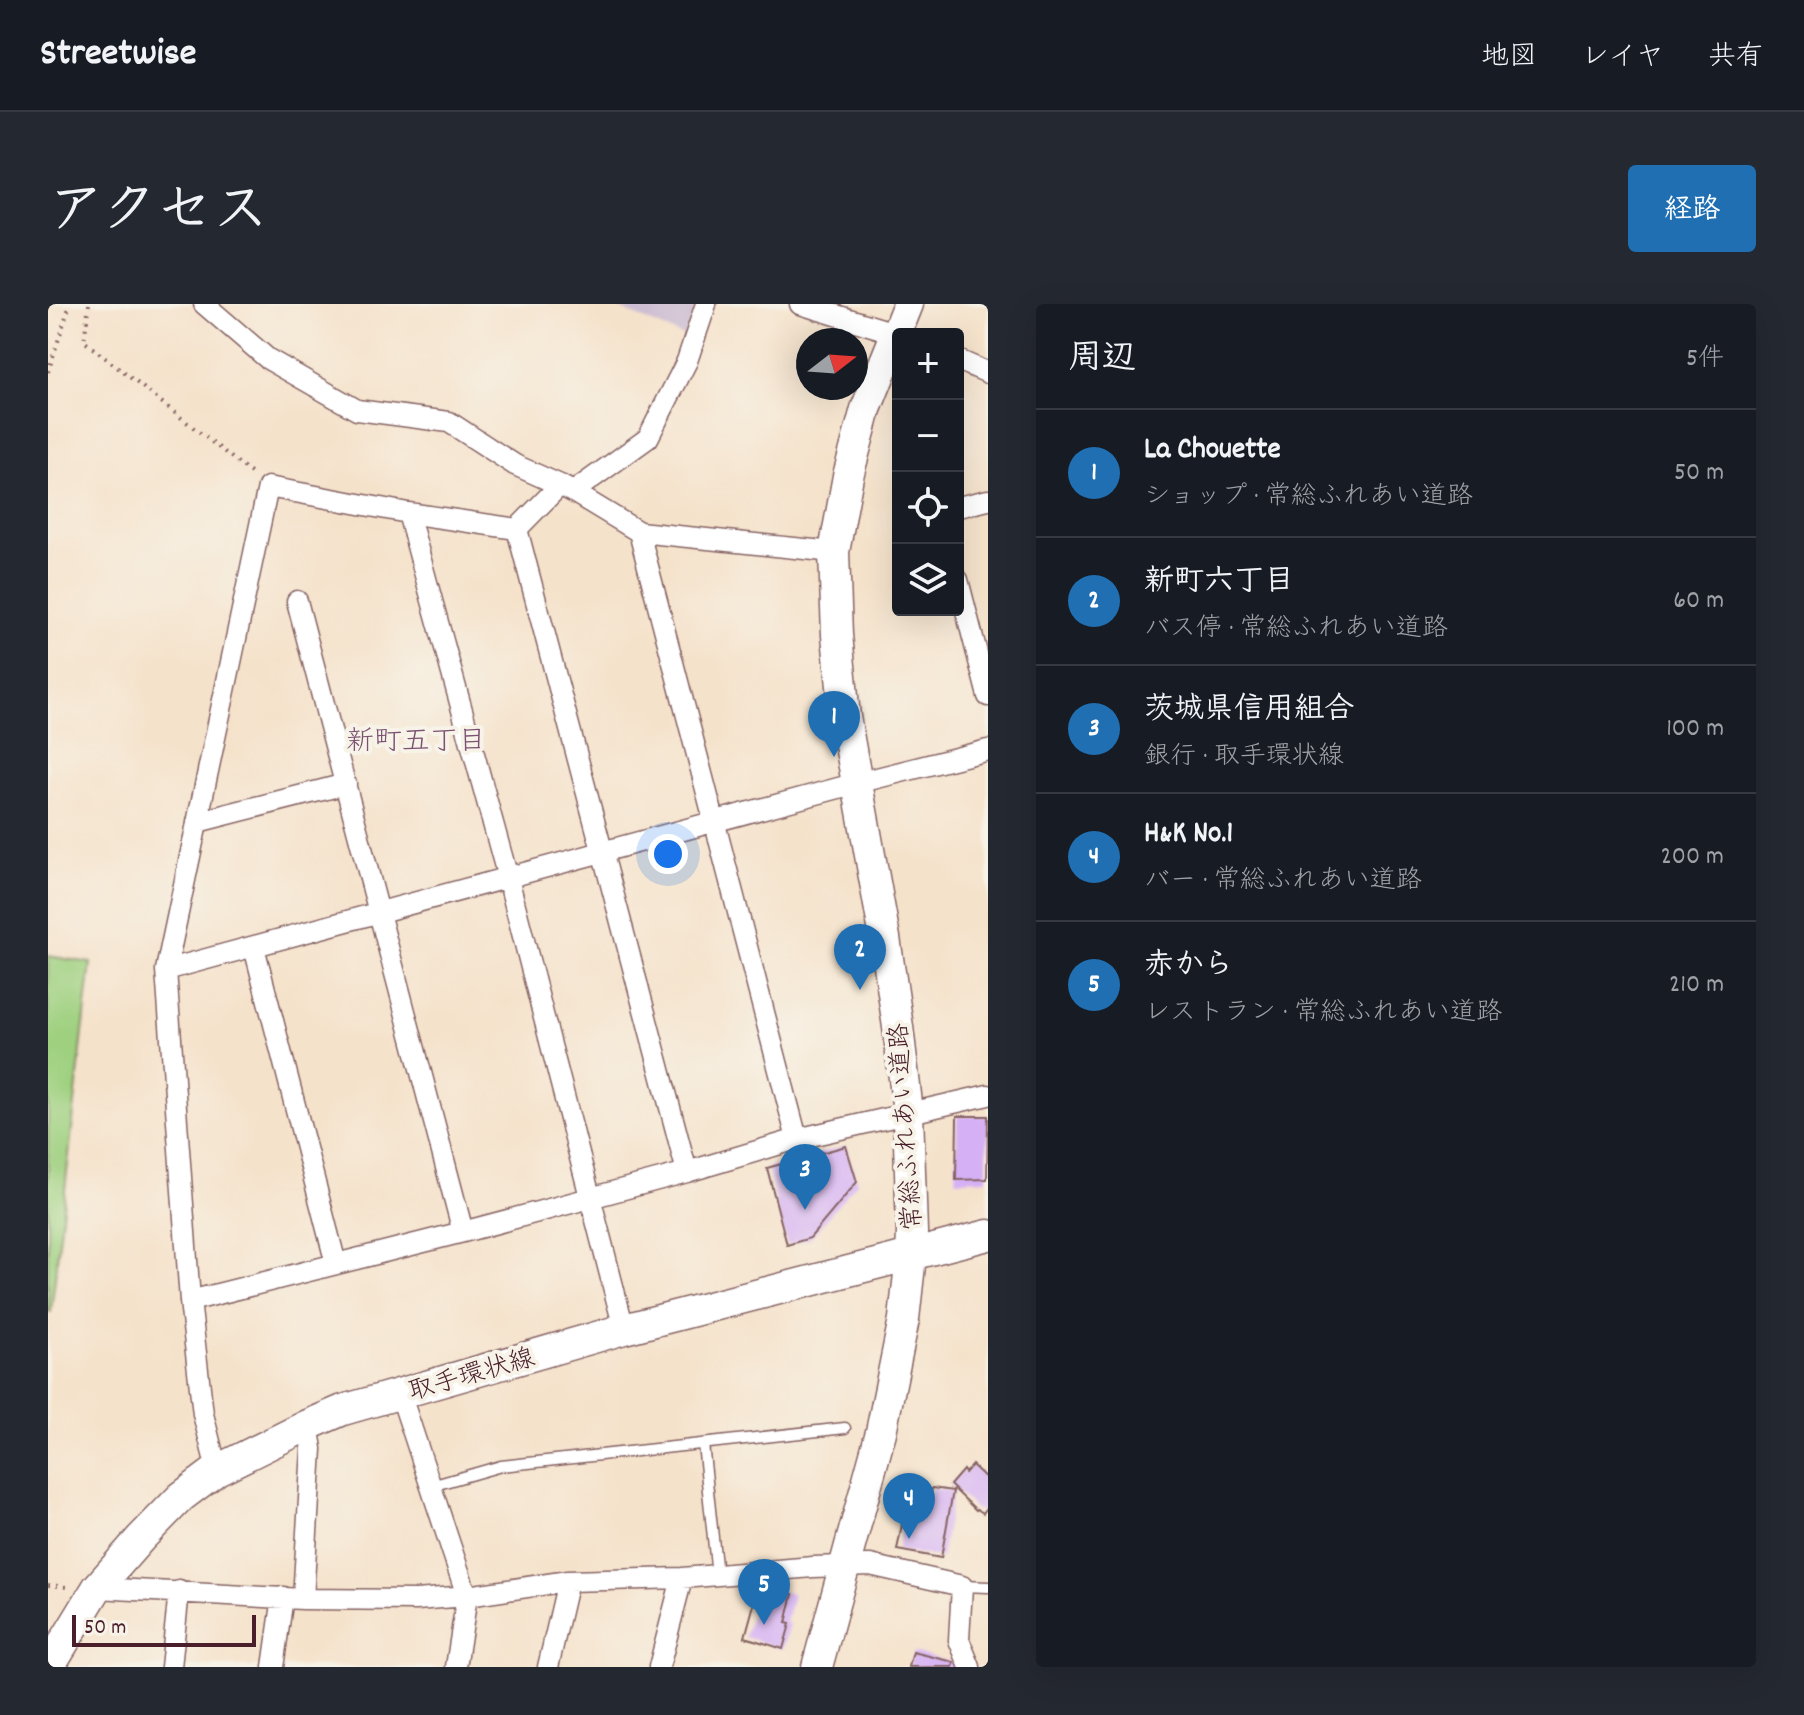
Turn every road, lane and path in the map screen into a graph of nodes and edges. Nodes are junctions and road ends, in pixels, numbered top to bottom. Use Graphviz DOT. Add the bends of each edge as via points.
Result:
graph roads {
  1 [pos="70,304"];
  2 [pos="89,304"];
  3 [pos="706,304"];
  4 [pos="800,304"];
  5 [pos="908,304"];
  6 [pos="216,308"];
  7 [pos="899,328"];
  8 [pos="892,332"];
  9 [pos="892,346"];
  10 [pos="964,363"];
  11 [pos="48,372"];
  12 [pos="988,373"];
  13 [pos="268,487"];
  14 [pos="566,489"];
  15 [pos="988,500"];
  16 [pos="964,506"];
  17 [pos="408,513"];
  18 [pos="517,529"];
  19 [pos="639,532"];
  20 [pos="834,552"];
  21 [pos="297,601"];
  22 [pos="964,603"];
  23 [pos="988,696"];
  24 [pos="988,750"];
  25 [pos="857,783"];
  26 [pos="346,784"];
  27 [pos="197,822"];
  28 [pos="714,822"];
  29 [pos="601,852"];
  30 [pos="508,878"];
  31 [pos="380,912"];
  32 [pos="254,947"];
  33 [pos="166,970"];
  34 [pos="988,1095"];
  35 [pos="908,1112"];
  36 [pos="797,1139"];
  37 [pos="687,1172"];
  38 [pos="590,1198"];
  39 [pos="463,1232"];
  40 [pos="988,1235"];
  41 [pos="911,1256"];
  42 [pos="336,1264"];
  43 [pos="190,1301"];
  44 [pos="624,1329"];
  45 [pos="400,1393"];
  46 [pos="308,1425"];
  47 [pos="845,1428"];
  48 [pos="703,1444"];
  49 [pos="217,1470"];
  50 [pos="431,1486"];
  51 [pos="844,1566"];
  52 [pos="717,1575"];
  53 [pos="682,1578"];
  54 [pos="568,1581"];
  55 [pos="962,1586"];
  56 [pos="988,1587"];
  57 [pos="97,1588"];
  58 [pos="179,1591"];
  59 [pos="467,1596"];
  60 [pos="293,1598"];
  61 [pos="49,1667"];
  62 [pos="171,1667"];
  63 [pos="273,1667"];
  64 [pos="456,1667"];
  65 [pos="548,1667"];
  66 [pos="659,1667"];
  67 [pos="817,1667"];
  68 [pos="970,1667"];
  1 -- 11 [label="path"];
  2 -- 13 [label="path" via="84,341"];
  3 -- 14 [label="street" via="687,361 648,438"];
  4 -- 8 [label="street"];
  5 -- 7 [label="street, 常総ふれあい道路"];
  6 -- 14 [label="street" via="268,359 357,410 449,422 515,465"];
  9 -- 20 [label="street, 常総ふれあい道路" via="866,409"];
  10 -- 12 [label="street"];
  13 -- 17 [label="street"];
  13 -- 27 [label="street"];
  14 -- 18 [label="street"];
  14 -- 19 [label="street"];
  15 -- 16 [label="street"];
  17 -- 18 [label="street"];
  17 -- 30 [label="street"];
  18 -- 29 [label="street"];
  19 -- 20 [label="street"];
  19 -- 28 [label="street"];
  20 -- 25 [label="street, 常総ふれあい道路" via="843,703"];
  21 -- 26 [label="street"];
  22 -- 23 [label="street"];
  24 -- 25 [label="street"];
  25 -- 28 [label="street"];
  25 -- 35 [label="street, 常総ふれあい道路"];
  26 -- 27 [label="street"];
  26 -- 31 [label="street"];
  27 -- 33 [label="street"];
  28 -- 29 [label="street"];
  28 -- 36 [label="street"];
  29 -- 30 [label="street"];
  29 -- 37 [label="street"];
  30 -- 31 [label="street"];
  30 -- 38 [label="street"];
  31 -- 32 [label="street"];
  31 -- 39 [label="street"];
  32 -- 33 [label="street"];
  32 -- 42 [label="street"];
  33 -- 43 [label="street"];
  34 -- 35 [label="street"];
  35 -- 36 [label="street"];
  35 -- 41 [label="street, 常総ふれあい道路"];
  36 -- 37 [label="street"];
  37 -- 38 [label="street"];
  38 -- 39 [label="street"];
  38 -- 44 [label="street"];
  39 -- 42 [label="street"];
  40 -- 41 [label="street, 取手環状線"];
  41 -- 44 [label="street, 取手環状線"];
  41 -- 51 [label="street, 常総ふれあい道路" via="881,1432"];
  42 -- 43 [label="street"];
  43 -- 49 [label="street" via="203,1414"];
  44 -- 45 [label="street, 取手環状線"];
  45 -- 46 [label="street, 取手環状線"];
  45 -- 50 [label="street"];
  46 -- 49 [label="street, 取手環状線"];
  46 -- 60 [label="street" via="312,1449"];
  47 -- 48 [label="lane"];
  48 -- 50 [label="lane" via="501,1466"];
  48 -- 52 [label="lane"];
  49 -- 57 [label="street, 取手環状線" via="181,1497"];
  50 -- 59 [label="street"];
  51 -- 52 [label="street"];
  51 -- 55 [label="street" via="870,1565"];
  51 -- 67 [label="street, 常総ふれあい道路"];
  52 -- 53 [label="street"];
  53 -- 54 [label="street"];
  53 -- 66 [label="street"];
  54 -- 59 [label="street"];
  54 -- 65 [label="street"];
  55 -- 56 [label="lane"];
  55 -- 68 [label="street" via="959,1640"];
  57 -- 58 [label="street"];
  57 -- 61 [label="street, 取手環状線"];
  58 -- 60 [label="street"];
  58 -- 62 [label="street"];
  59 -- 60 [label="street"];
  59 -- 64 [label="street"];
  60 -- 63 [label="street"];
}
